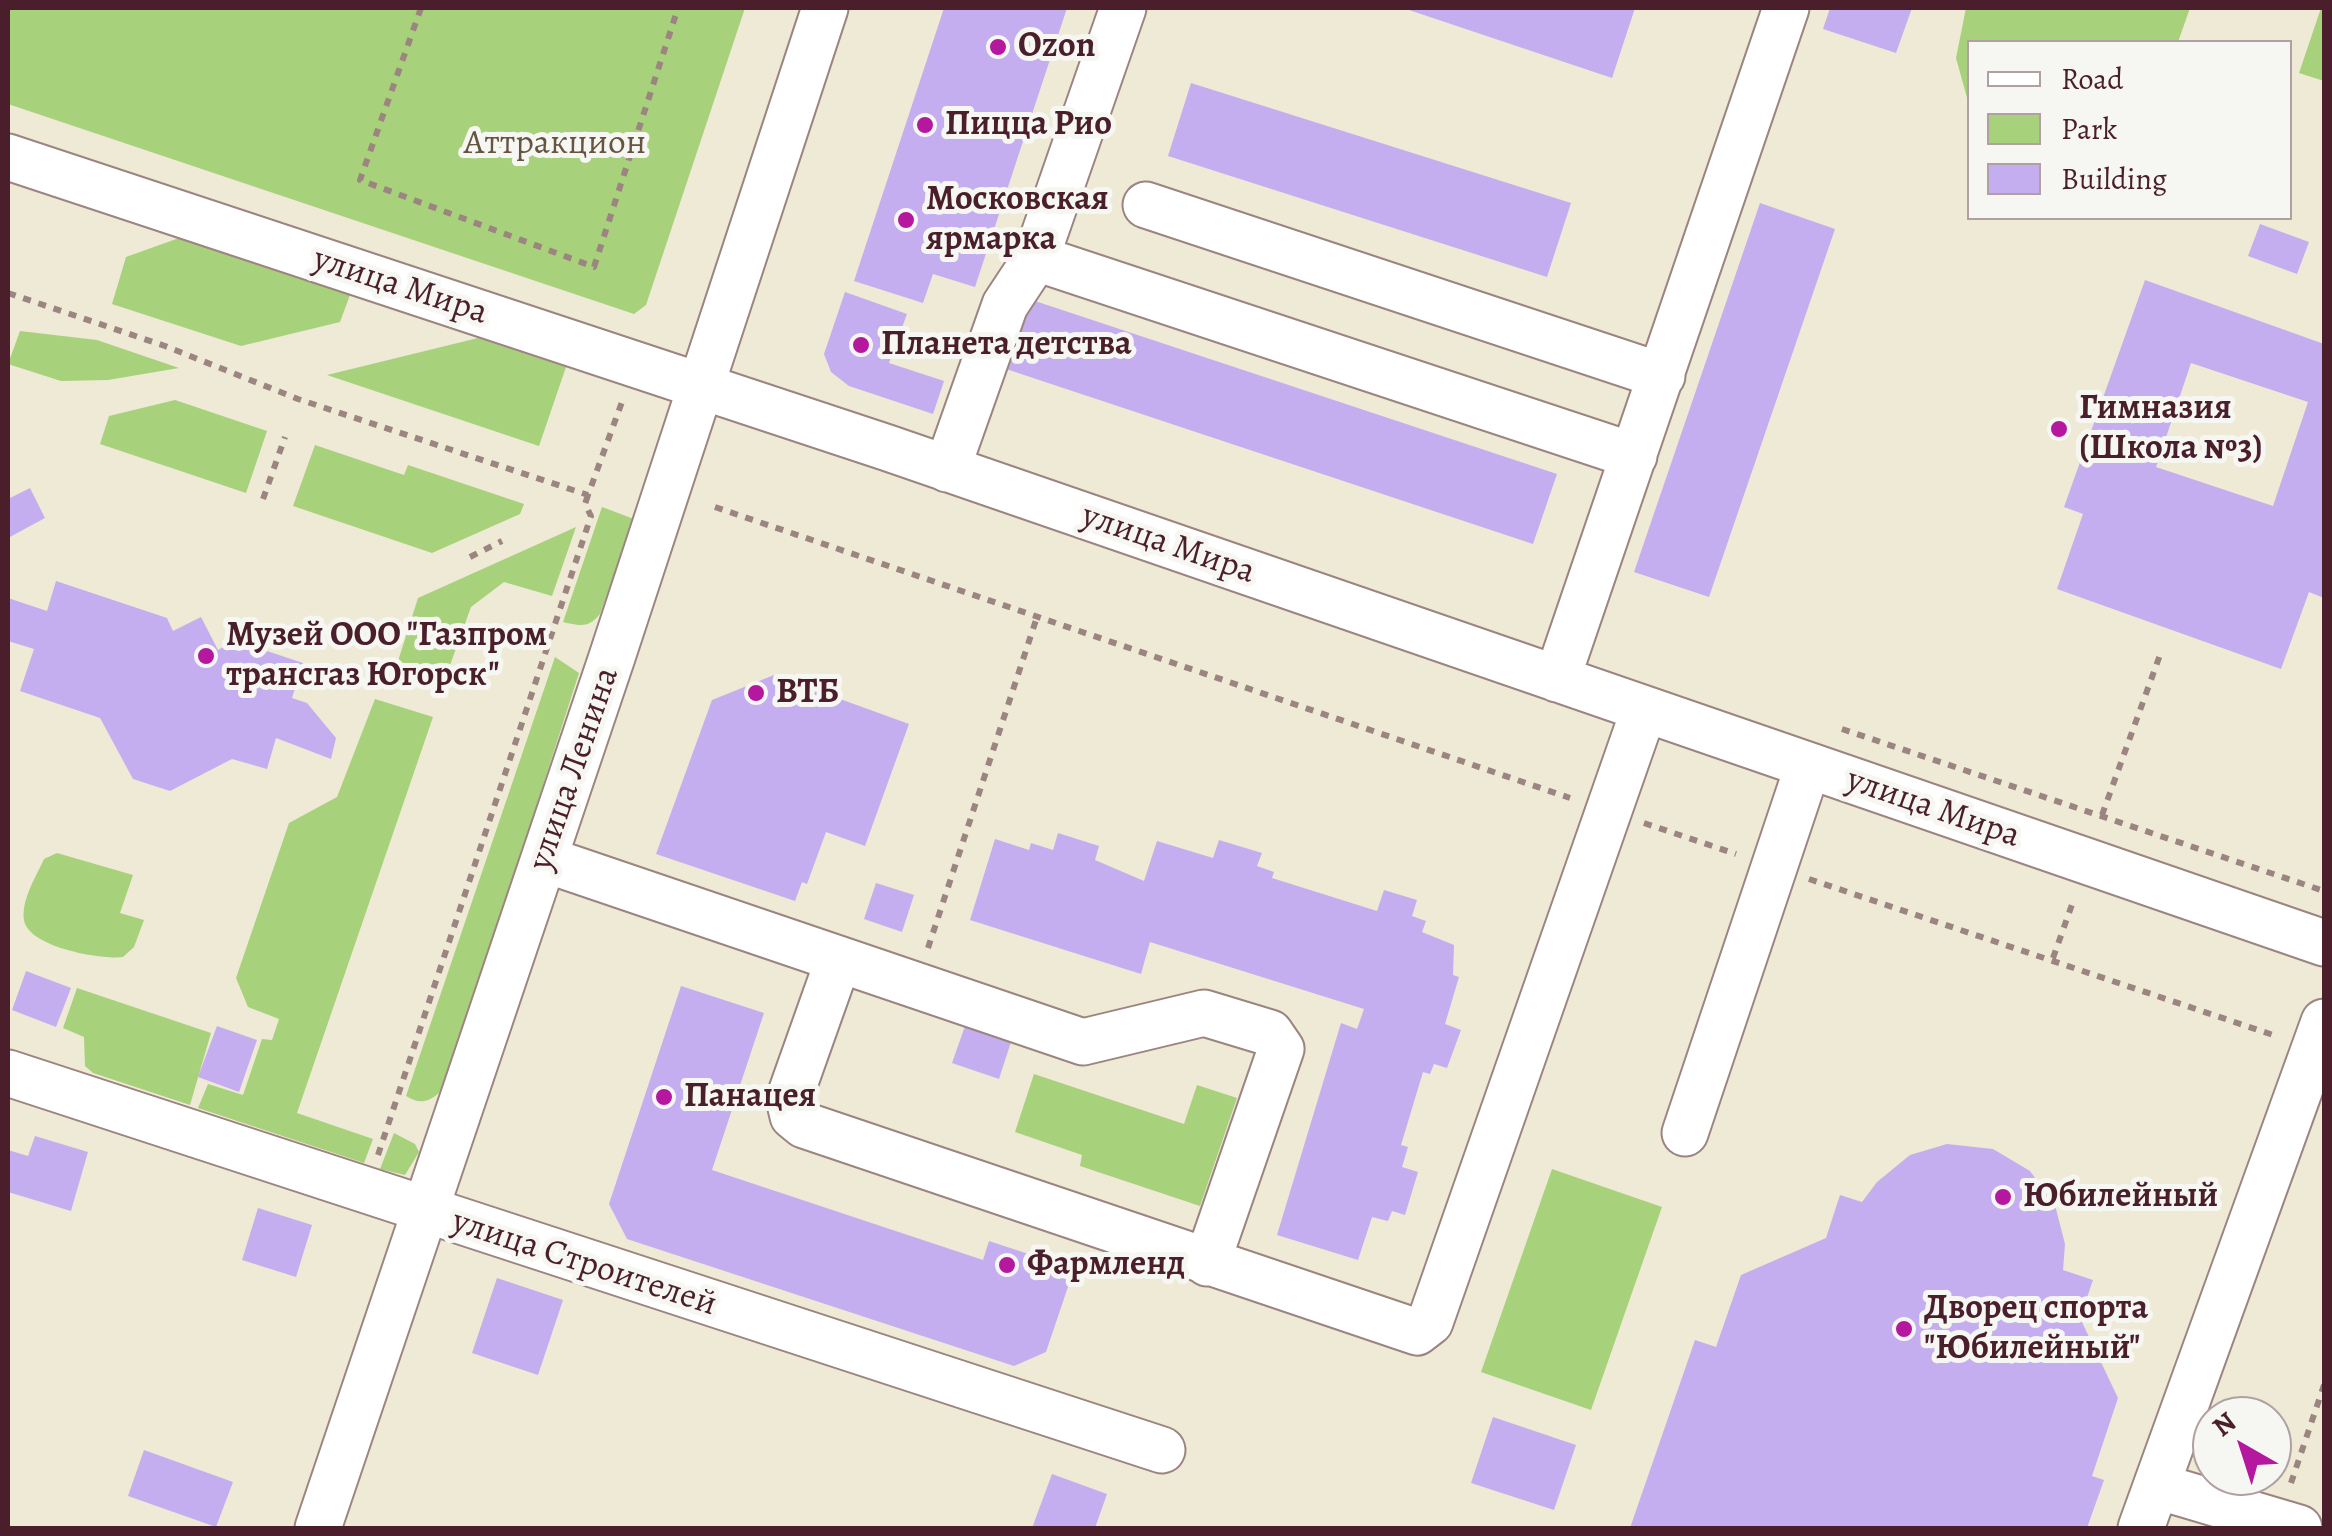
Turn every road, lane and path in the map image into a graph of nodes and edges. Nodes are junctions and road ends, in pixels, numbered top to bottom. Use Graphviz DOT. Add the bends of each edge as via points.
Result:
graph roads {
  1 [pos="421,8"];
  2 [pos="678,8"];
  3 [pos="824,8"];
  4 [pos="1123,8"];
  5 [pos="1777,10"];
  6 [pos="8,157"];
  7 [pos="1146,205"];
  8 [pos="1036,258"];
  9 [pos="8,293"];
  10 [pos="1662,376"];
  11 [pos="702,386"];
  12 [pos="623,400"];
  13 [pos="285,437"];
  14 [pos="1634,456"];
  15 [pos="948,469"];
  16 [pos="588,494"];
  17 [pos="263,499"];
  18 [pos="715,507"];
  19 [pos="502,541"];
  20 [pos="470,557"];
  21 [pos="1037,617"];
  22 [pos="2160,655"];
  23 [pos="1557,679"];
  24 [pos="1644,710"];
  25 [pos="1808,766"];
  26 [pos="1609,811"];
  27 [pos="2102,815"];
  28 [pos="544,860"];
  29 [pos="1774,867"];
  30 [pos="2078,888"];
  31 [pos="2324,944"];
  32 [pos="2053,958"];
  33 [pos="838,962"];
  34 [pos="916,987"];
  35 [pos="2319,1036"];
  36 [pos="8,1073"];
  37 [pos="1685,1132"];
  38 [pos="373,1170"];
  39 [pos="424,1212"];
  40 [pos="1206,1263"];
  41 [pos="2324,1385"];
  42 [pos="1162,1450"];
  43 [pos="2157,1486"];
  44 [pos="2324,1510"];
  45 [pos="2298,1526"];
  46 [pos="318,1528"];
  47 [pos="2142,1528"];
  1 -- 2 [label="path" via="360,180 594,266"];
  3 -- 11 [label="street, улица Ленина"];
  4 -- 8 [label="street"];
  5 -- 10 [label="street"];
  6 -- 11 [label="street, улица Мира"];
  7 -- 10 [label="street"];
  8 -- 14 [label="street"];
  8 -- 15 [label="street" via="1005,305"];
  9 -- 16 [label="path" via="298,399"];
  10 -- 14 [label="street"];
  11 -- 15 [label="street, улица Мира"];
  11 -- 28 [label="street, улица Ленина"];
  12 -- 16 [label="path"];
  13 -- 17 [label="path"];
  14 -- 23 [label="street"];
  15 -- 23 [label="street, улица Мира"];
  16 -- 38 [label="path" via="591,516"];
  18 -- 21 [label="path"];
  19 -- 20 [label="path"];
  21 -- 26 [label="path"];
  21 -- 34 [label="path"];
  22 -- 27 [label="path"];
  23 -- 24 [label="street, улица Мира"];
  24 -- 25 [label="street, улица Мира"];
  24 -- 26 [label="street"];
  25 -- 29 [label="street"];
  25 -- 31 [label="street, улица Мира"];
  26 -- 29 [label="path"];
  26 -- 40 [label="street" via="1430,1322 1417,1332"];
  28 -- 33 [label="street"];
  28 -- 39 [label="street, улица Ленина"];
  29 -- 32 [label="path"];
  29 -- 37 [label="street"];
  30 -- 32 [label="path"];
  32 -- 35 [label="path"];
  33 -- 34 [label="street"];
  33 -- 40 [label="street" via="790,1099 793,1116 804,1126"];
  34 -- 40 [label="street" via="1082,1042 1204,1013 1278,1039 1281,1049"];
  35 -- 43 [label="street"];
  36 -- 39 [label="street, улица Строителей"];
  39 -- 42 [label="street, улица Строителей"];
  39 -- 46 [label="street, улица Ленина"];
  41 -- 45 [label="path"];
  43 -- 45 [label="street"];
  43 -- 47 [label="street"];
  44 -- 45 [label="street"];
}
